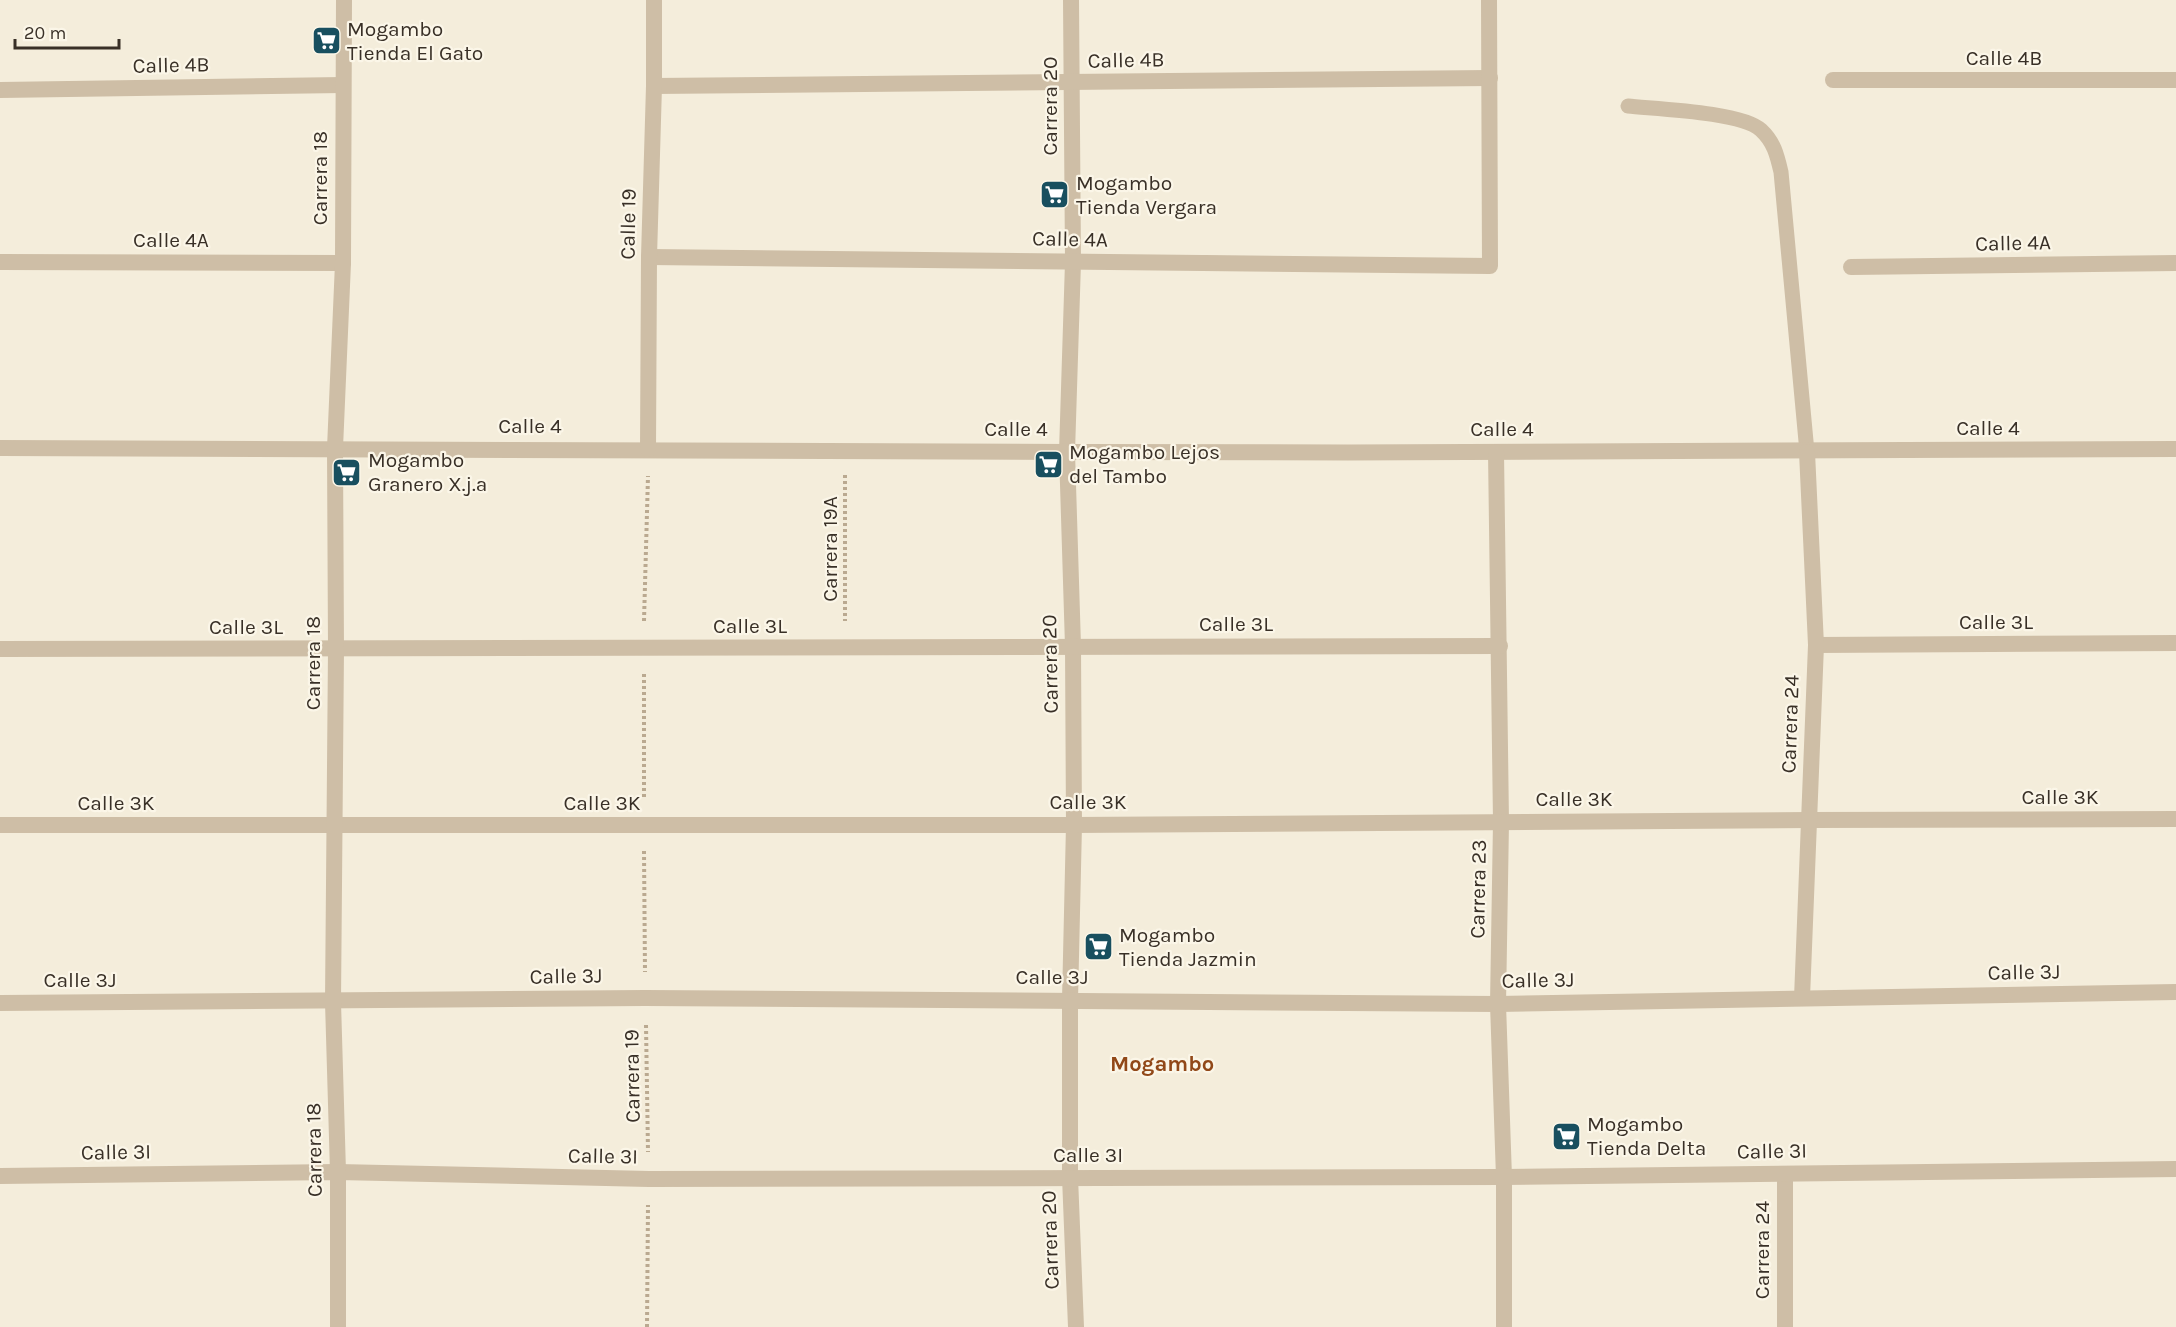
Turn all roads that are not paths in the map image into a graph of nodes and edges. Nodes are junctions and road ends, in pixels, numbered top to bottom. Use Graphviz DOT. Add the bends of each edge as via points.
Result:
graph roads {
  1 [pos="344,0"];
  2 [pos="654,0"];
  3 [pos="1071,0"];
  4 [pos="1489,0"];
  5 [pos="1490,78"];
  6 [pos="1833,80"];
  7 [pos="2176,80"];
  8 [pos="1072,83"];
  9 [pos="343,85"];
  10 [pos="654,87"];
  11 [pos="0,90"];
  12 [pos="1628,106"];
  13 [pos="649,257"];
  14 [pos="0,262"];
  15 [pos="1073,262"];
  16 [pos="343,263"];
  17 [pos="2176,263"];
  18 [pos="1851,267"];
  19 [pos="0,448"];
  20 [pos="334,448"];
  21 [pos="648,449"];
  22 [pos="2176,449"];
  23 [pos="1067,452"];
  24 [pos="1496,452"];
  25 [pos="1807,452"];
  26 [pos="2176,644"];
  27 [pos="1816,645"];
  28 [pos="1073,646"];
  29 [pos="1500,646"];
  30 [pos="0,649"];
  31 [pos="336,649"];
  32 [pos="2176,819"];
  33 [pos="1809,820"];
  34 [pos="1501,822"];
  35 [pos="0,825"];
  36 [pos="1074,825"];
  37 [pos="334,826"];
  38 [pos="2176,992"];
  39 [pos="1802,998"];
  40 [pos="1070,1000"];
  41 [pos="333,1002"];
  42 [pos="0,1003"];
  43 [pos="1498,1004"];
  44 [pos="2176,1169"];
  45 [pos="338,1172"];
  46 [pos="1785,1174"];
  47 [pos="0,1176"];
  48 [pos="1070,1177"];
  49 [pos="1504,1177"];
  50 [pos="338,1327"];
  51 [pos="1076,1327"];
  52 [pos="1504,1327"];
  53 [pos="1785,1327"];
  1 -- 9 [label="street, Carrera 18"];
  2 -- 10 [label="street, Calle 19"];
  3 -- 8 [label="street, Carrera 20"];
  4 -- 5 [label="street"];
  5 -- 8 [label="street, Calle 4B"];
  5 -- 15 [label="street, Calle 4A" via="1490,266"];
  6 -- 7 [label="street, Calle 4B"];
  8 -- 10 [label="street, Calle 4B"];
  8 -- 15 [label="street, Carrera 20"];
  9 -- 11 [label="street, Calle 4B"];
  9 -- 16 [label="street, Carrera 18"];
  10 -- 13 [label="street, Calle 19"];
  12 -- 25 [label="lane" via="1736,118 1760,129 1775,147 1781,172"];
  13 -- 15 [label="street, Calle 4A"];
  13 -- 21 [label="street, Calle 19"];
  14 -- 16 [label="street, Calle 4A"];
  15 -- 23 [label="street, Carrera 20"];
  16 -- 20 [label="street, Carrera 18"];
  17 -- 18 [label="street, Calle 4A"];
  19 -- 20 [label="street, Calle 4"];
  20 -- 21 [label="street, Calle 4"];
  20 -- 31 [label="street, Carrera 18"];
  21 -- 23 [label="street, Calle 4"];
  22 -- 25 [label="street, Calle 4"];
  23 -- 24 [label="street, Calle 4"];
  23 -- 28 [label="street, Carrera 20"];
  24 -- 25 [label="street, Calle 4"];
  24 -- 29 [label="street, Carrera 23"];
  25 -- 27 [label="street, Carrera 24"];
  26 -- 27 [label="street, Calle 3L"];
  27 -- 33 [label="street, Carrera 24"];
  28 -- 29 [label="street, Calle 3L"];
  28 -- 31 [label="street, Calle 3L"];
  28 -- 36 [label="street, Carrera 20"];
  29 -- 34 [label="street, Carrera 23"];
  30 -- 31 [label="street, Calle 3L"];
  31 -- 37 [label="street, Carrera 18"];
  32 -- 33 [label="street, Calle 3K"];
  33 -- 34 [label="street, Calle 3K"];
  33 -- 39 [label="street, Carrera 24"];
  34 -- 36 [label="street, Calle 3K"];
  34 -- 43 [label="street, Carrera 23"];
  35 -- 37 [label="street, Calle 3K"];
  36 -- 37 [label="street, Calle 3K"];
  36 -- 40 [label="street, Carrera 20"];
  37 -- 41 [label="street, Carrera 18"];
  38 -- 39 [label="street, Calle 3J"];
  39 -- 43 [label="street, Calle 3J"];
  40 -- 41 [label="street, Calle 3J" via="645,998"];
  40 -- 43 [label="street, Calle 3J"];
  40 -- 48 [label="street, Carrera 20"];
  41 -- 42 [label="street, Calle 3J"];
  41 -- 45 [label="street, Carrera 18"];
  43 -- 49 [label="street, Carrera 23"];
  44 -- 46 [label="street, Calle 3I"];
  45 -- 47 [label="street, Calle 3I"];
  45 -- 48 [label="street, Calle 3I" via="649,1179"];
  45 -- 50 [label="street, Carrera 18"];
  46 -- 49 [label="street, Calle 3I"];
  46 -- 53 [label="street, Carrera 24"];
  48 -- 49 [label="street, Calle 3I"];
  48 -- 51 [label="street, Carrera 20"];
  49 -- 52 [label="street, Carrera 23"];
}
